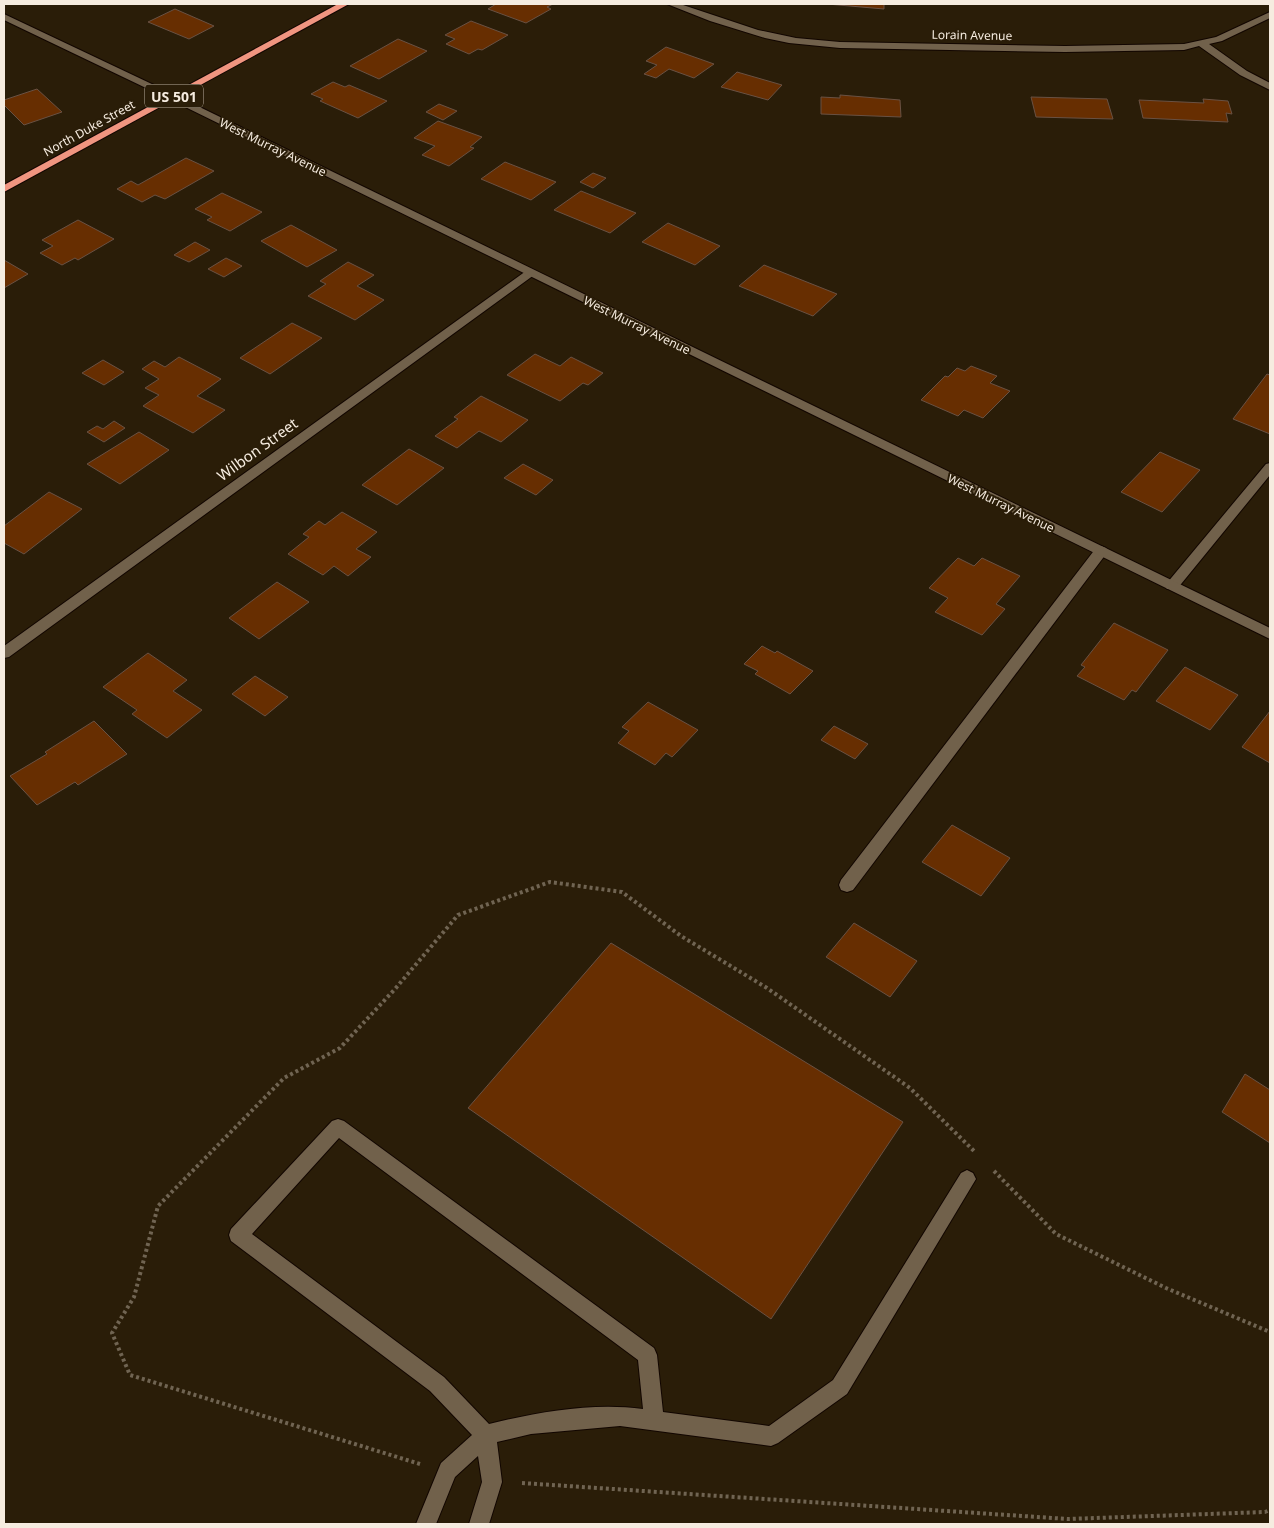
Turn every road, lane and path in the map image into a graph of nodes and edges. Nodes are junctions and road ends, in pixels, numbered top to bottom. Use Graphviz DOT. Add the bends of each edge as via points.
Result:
graph roads {
  1 [pos="344,4"];
  2 [pos="672,4"];
  3 [pos="1270,15"];
  4 [pos="4,17"];
  5 [pos="1202,44"];
  6 [pos="1270,87"];
  7 [pos="172,97"];
  8 [pos="4,189"];
  9 [pos="530,272"];
  10 [pos="1270,467"];
  11 [pos="1101,551"];
  12 [pos="1172,586"];
  13 [pos="1270,634"];
  14 [pos="4,653"];
  15 [pos="847,885"];
  16 [pos="981,1158"];
  17 [pos="988,1165"];
  18 [pos="967,1178"];
  19 [pos="1270,1332"];
  20 [pos="654,1420"];
  21 [pos="486,1435"];
  22 [pos="420,1464"];
  23 [pos="511,1483"];
  24 [pos="1270,1510"];
  25 [pos="426,1524"];
  26 [pos="479,1524"];
  1 -- 7 [label="highway, North Duke Street / US 501"];
  2 -- 5 [label="street, Lorain Avenue" via="764,34 840,45 1127,50"];
  3 -- 5 [label="street, Lorain Avenue"];
  4 -- 7 [label="street, West Murray Avenue"];
  5 -- 6 [label="street" via="1235,69"];
  7 -- 8 [label="highway, North Duke Street / US 501"];
  7 -- 9 [label="street, West Murray Avenue"];
  9 -- 11 [label="street, West Murray Avenue"];
  9 -- 14 [label="street, Wilbon Street"];
  10 -- 12 [label="street"];
  11 -- 12 [label="street, West Murray Avenue"];
  11 -- 15 [label="street"];
  12 -- 13 [label="street, West Murray Avenue"];
  16 -- 22 [label="path" via="910,1088 767,988 681,936 622,892 550,882 458,915 340,1048 284,1078 158,1206 134,1297 112,1334 130,1375"];
  17 -- 19 [label="path" via="1056,1234 1166,1288"];
  18 -- 20 [label="street" via="840,1387 772,1436"];
  20 -- 21 [label="street" via="620,1416 531,1424"];
  20 -- 21 [label="street" via="647,1354 338,1127 238,1235 437,1384"];
  21 -- 25 [label="street" via="448,1470"];
  21 -- 26 [label="street" via="492,1482"];
  23 -- 24 [label="path" via="1068,1519"];
}
